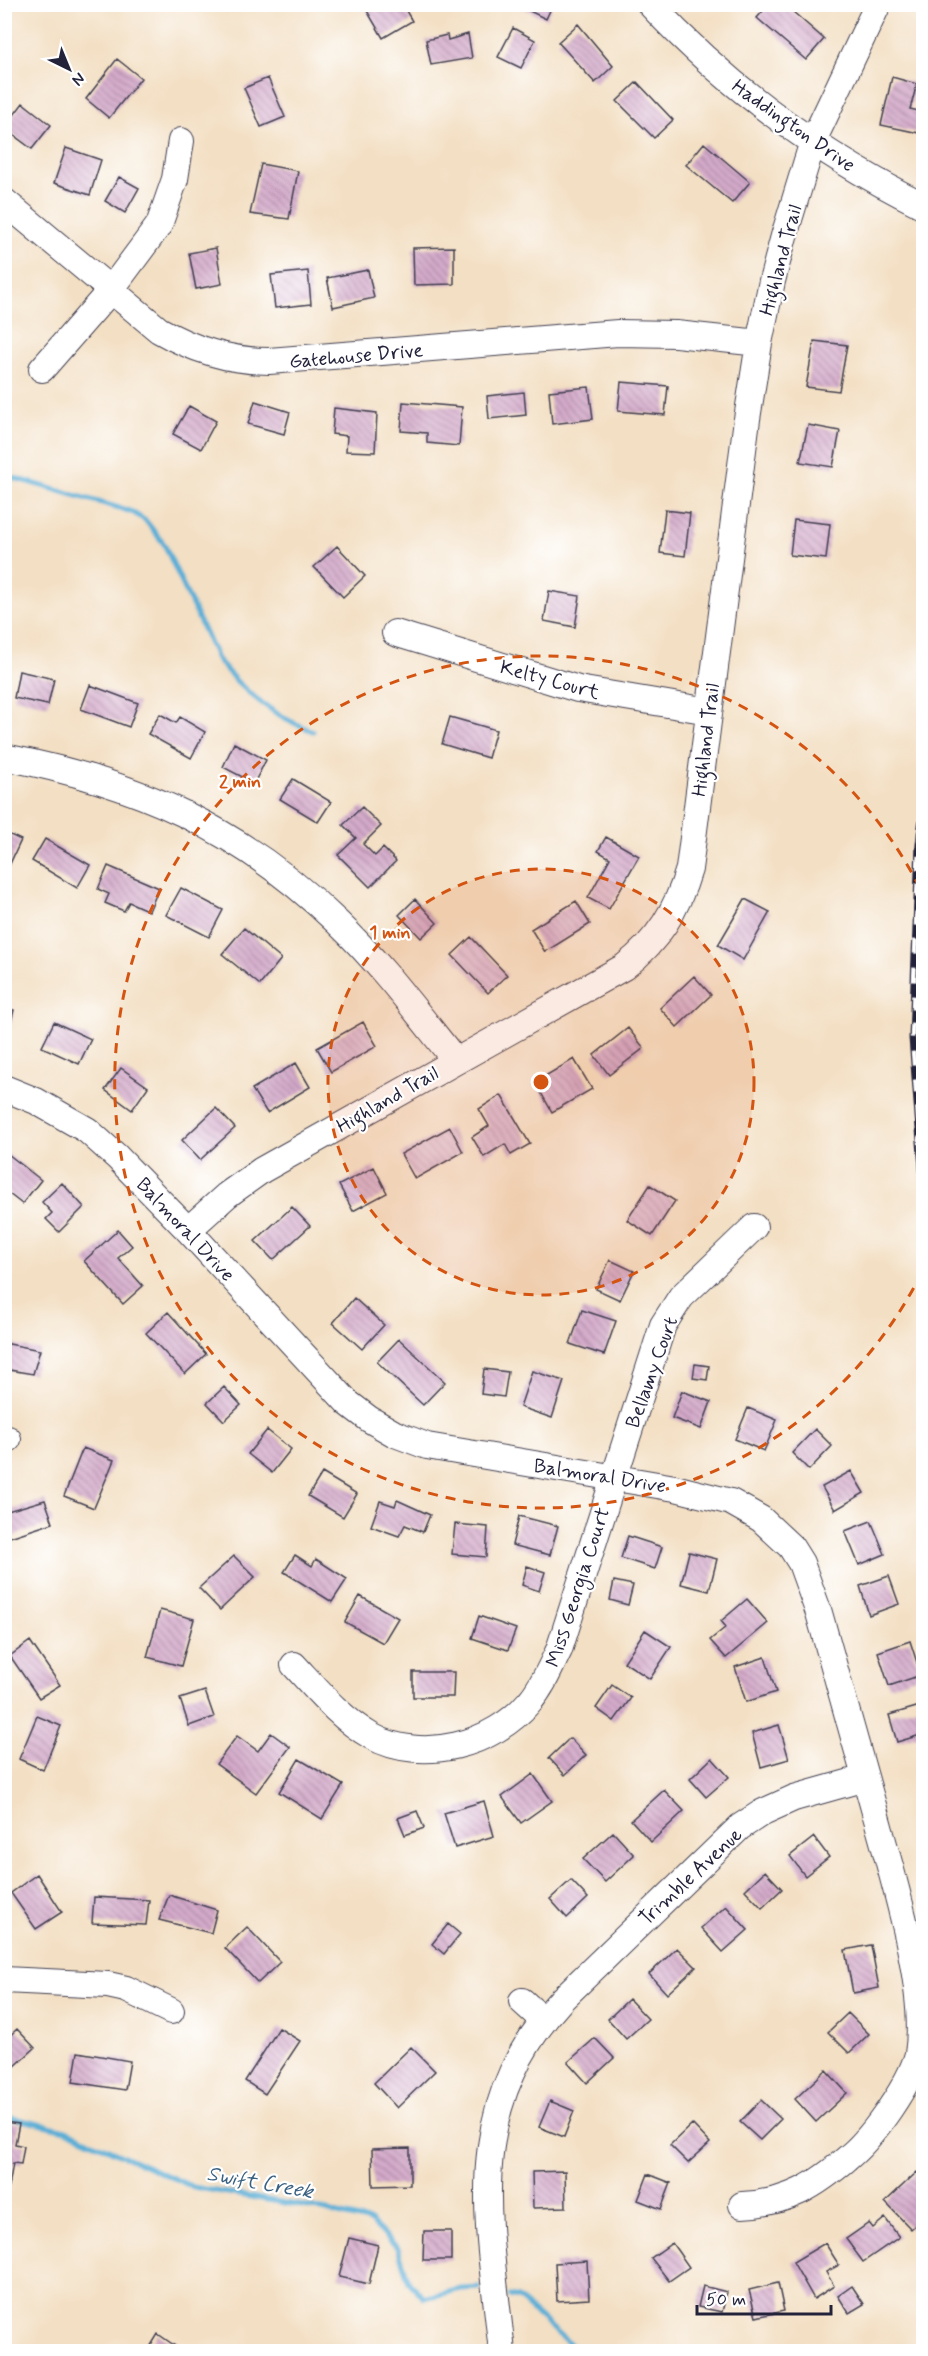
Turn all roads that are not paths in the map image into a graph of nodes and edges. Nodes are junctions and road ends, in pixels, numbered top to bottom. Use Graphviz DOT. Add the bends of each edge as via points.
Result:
graph roads {
  1 [pos="650,4"];
  2 [pos="878,4"];
  3 [pos="180,141"];
  4 [pos="813,141"];
  5 [pos="4,201"];
  6 [pos="924,206"];
  7 [pos="110,291"];
  8 [pos="759,343"];
  9 [pos="42,369"];
  10 [pos="394,633"];
  11 [pos="709,711"];
  12 [pos="4,757"];
  13 [pos="455,1060"];
  14 [pos="4,1088"];
  15 [pos="754,1227"];
  16 [pos="188,1230"];
  17 [pos="615,1478"];
  18 [pos="294,1665"];
  19 [pos="865,1778"];
  20 [pos="4,1980"];
  21 [pos="522,2001"];
  22 [pos="171,2011"];
  23 [pos="543,2020"];
  24 [pos="921,2055"];
  25 [pos="742,2205"];
  26 [pos="501,2352"];
  1 -- 4 [label="street, Haddington Drive" via="726,78 765,110"];
  2 -- 4 [label="street, Highland Trail"];
  3 -- 7 [label="street" via="175,179 159,225"];
  4 -- 6 [label="street, Haddington Drive" via="884,187"];
  4 -- 8 [label="street, Highland Trail" via="784,236"];
  5 -- 7 [label="street, Gatehouse Drive"];
  7 -- 8 [label="street, Gatehouse Drive" via="178,341 218,356 243,360 269,362 618,333 676,334"];
  7 -- 9 [label="street"];
  8 -- 11 [label="street, Highland Trail"];
  10 -- 11 [label="street, Kelty Court" via="578,689"];
  11 -- 13 [label="street, Highland Trail" via="689,869 682,893 658,935 624,967"];
  12 -- 13 [label="street" via="62,768 144,795 191,816 244,847 294,883 339,923 399,989"];
  13 -- 16 [label="street, Highland Trail" via="262,1170"];
  14 -- 16 [label="street, Balmoral Drive" via="87,1130"];
  15 -- 17 [label="street, Bellamy Court" via="681,1297 663,1325"];
  16 -- 17 [label="street, Balmoral Drive" via="330,1385 369,1419 394,1434 427,1446"];
  17 -- 18 [label="street, Miss Georgia Court" via="559,1650 530,1702 503,1726 483,1737 444,1747 388,1743 337,1712"];
  17 -- 19 [label="street, Balmoral Drive" via="731,1502 761,1519 790,1547 811,1587"];
  19 -- 23 [label="street, Trimble Avenue" via="794,1798 740,1827"];
  19 -- 24 [label="street, Balmoral Drive" via="917,1962"];
  20 -- 22 [label="street" via="108,1985 126,1989"];
  21 -- 23 [label="street"];
  23 -- 26 [label="street, Trimble Avenue" via="509,2077 487,2172"];
  24 -- 25 [label="street, Balmoral Drive" via="873,2132 832,2171 792,2196 767,2204"];
}
